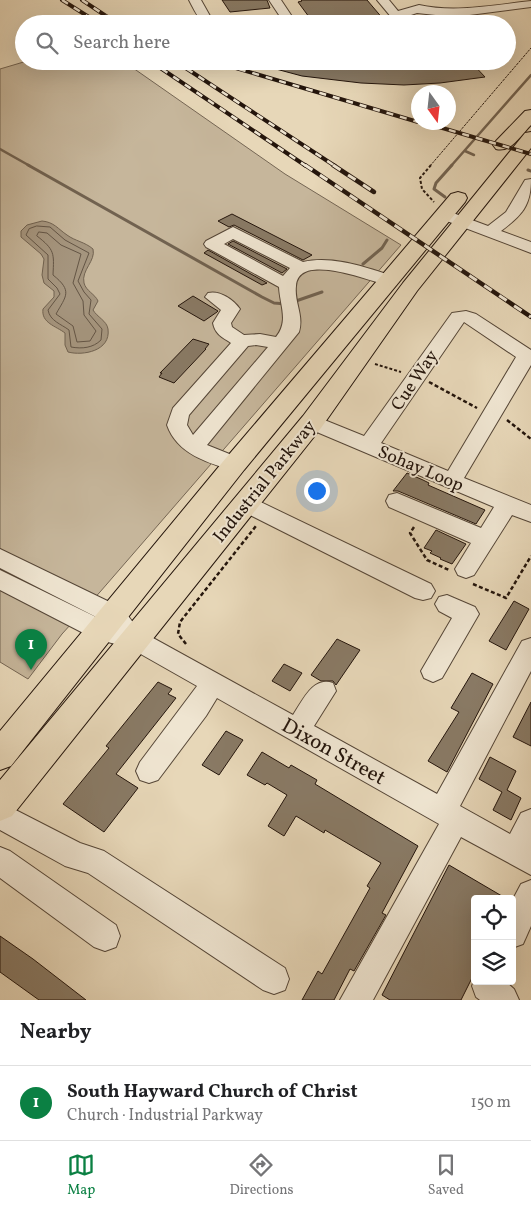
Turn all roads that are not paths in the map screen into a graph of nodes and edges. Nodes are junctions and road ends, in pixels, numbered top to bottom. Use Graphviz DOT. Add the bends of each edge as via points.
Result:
graph roads {
  1 [pos="195,0"];
  2 [pos="275,0"];
  3 [pos="383,0"];
  4 [pos="451,0"];
  5 [pos="528,5"];
  6 [pos="418,7"];
  7 [pos="460,12"];
  8 [pos="203,15"];
  9 [pos="285,15"];
  10 [pos="395,15"];
  11 [pos="398,15"];
  12 [pos="462,15"];
  13 [pos="516,15"];
  14 [pos="531,115"];
  15 [pos="518,145"];
  16 [pos="490,160"];
  17 [pos="472,182"];
  18 [pos="530,184"];
  19 [pos="512,216"];
  20 [pos="454,218"];
  21 [pos="531,222"];
  22 [pos="490,232"];
  23 [pos="531,248"];
  24 [pos="302,268"];
  25 [pos="390,281"];
  26 [pos="287,288"];
  27 [pos="214,297"];
  28 [pos="242,342"];
  29 [pos="278,344"];
  30 [pos="528,357"];
  31 [pos="312,422"];
  32 [pos="368,446"];
  33 [pos="194,447"];
  34 [pos="235,464"];
  35 [pos="452,481"];
  36 [pos="397,501"];
  37 [pos="508,504"];
  38 [pos="253,513"];
  39 [pos="531,514"];
  40 [pos="486,540"];
  41 [pos="0,558"];
  42 [pos="466,569"];
  43 [pos="0,579"];
  44 [pos="423,591"];
  45 [pos="447,604"];
  46 [pos="108,623"];
  47 [pos="136,640"];
  48 [pos="531,648"];
  49 [pos="433,671"];
  50 [pos="213,682"];
  51 [pos="324,691"];
  52 [pos="296,731"];
  53 [pos="1,751"];
  54 [pos="149,771"];
  55 [pos="0,805"];
  56 [pos="450,814"];
  57 [pos="0,815"];
  58 [pos="531,822"];
  59 [pos="524,856"];
  60 [pos="0,862"];
  61 [pos="531,894"];
  62 [pos="516,925"];
  63 [pos="104,936"];
  64 [pos="274,979"];
  65 [pos="356,1000"];
  1 -- 8 [label="street"];
  2 -- 9 [label="street"];
  3 -- 10 [label="street"];
  4 -- 7 [label="street"];
  5 -- 7 [label="street"];
  5 -- 13 [label="street"];
  6 -- 7 [label="street"];
  6 -- 11 [label="street"];
  7 -- 12 [label="street"];
  14 -- 15 [label="main road"];
  15 -- 16 [label="main road"];
  15 -- 20 [label="main road, Industrial Parkway"];
  17 -- 20 [label="main road, Industrial Parkway"];
  18 -- 19 [label="street"];
  19 -- 21 [label="street"];
  19 -- 22 [label="street"];
  20 -- 22 [label="street"];
  20 -- 25 [label="main road, Industrial Parkway"];
  20 -- 31 [label="main road, Industrial Parkway" via="410,287"];
  22 -- 23 [label="street"];
  24 -- 25 [label="street" via="336,265"];
  24 -- 26 [label="street" via="292,274"];
  24 -- 26 [label="street" via="233,232 212,244"];
  25 -- 34 [label="main road, Industrial Parkway"];
  26 -- 29 [label="street" via="293,323 290,332"];
  27 -- 28 [label="street" via="231,309 222,323 222,330"];
  28 -- 29 [label="street" via="262,339"];
  28 -- 33 [label="street" via="180,414 179,429"];
  29 -- 33 [label="street"];
  30 -- 32 [label="street, Cue Way" via="470,318 462,316 455,319"];
  30 -- 35 [label="street"];
  31 -- 32 [label="street, Sohay Loop"];
  31 -- 38 [label="main road, Industrial Parkway"];
  32 -- 35 [label="street, Sohay Loop"];
  33 -- 34 [label="street"];
  34 -- 46 [label="main road, Industrial Parkway"];
  35 -- 37 [label="street, Sohay Loop"];
  36 -- 40 [label="street"];
  37 -- 39 [label="street, Sohay Loop"];
  37 -- 40 [label="street"];
  38 -- 44 [label="street"];
  38 -- 47 [label="main road, Industrial Parkway"];
  40 -- 42 [label="street"];
  41 -- 46 [label="street"];
  43 -- 46 [label="street"];
  45 -- 49 [label="street" via="467,614"];
  46 -- 47 [label="street, Dixon Street"];
  46 -- 53 [label="main road, Industrial Parkway"];
  47 -- 50 [label="street, Dixon Street"];
  47 -- 55 [label="main road, Industrial Parkway"];
  48 -- 56 [label="street"];
  50 -- 52 [label="street, Dixon Street"];
  50 -- 54 [label="street"];
  51 -- 52 [label="street"];
  52 -- 56 [label="street, Dixon Street"];
  56 -- 59 [label="street, Dixon Street"];
  56 -- 65 [label="street"];
  57 -- 64 [label="street" via="76,856 94,860"];
  58 -- 59 [label="street"];
  60 -- 63 [label="street"];
  61 -- 62 [label="street"];
}
